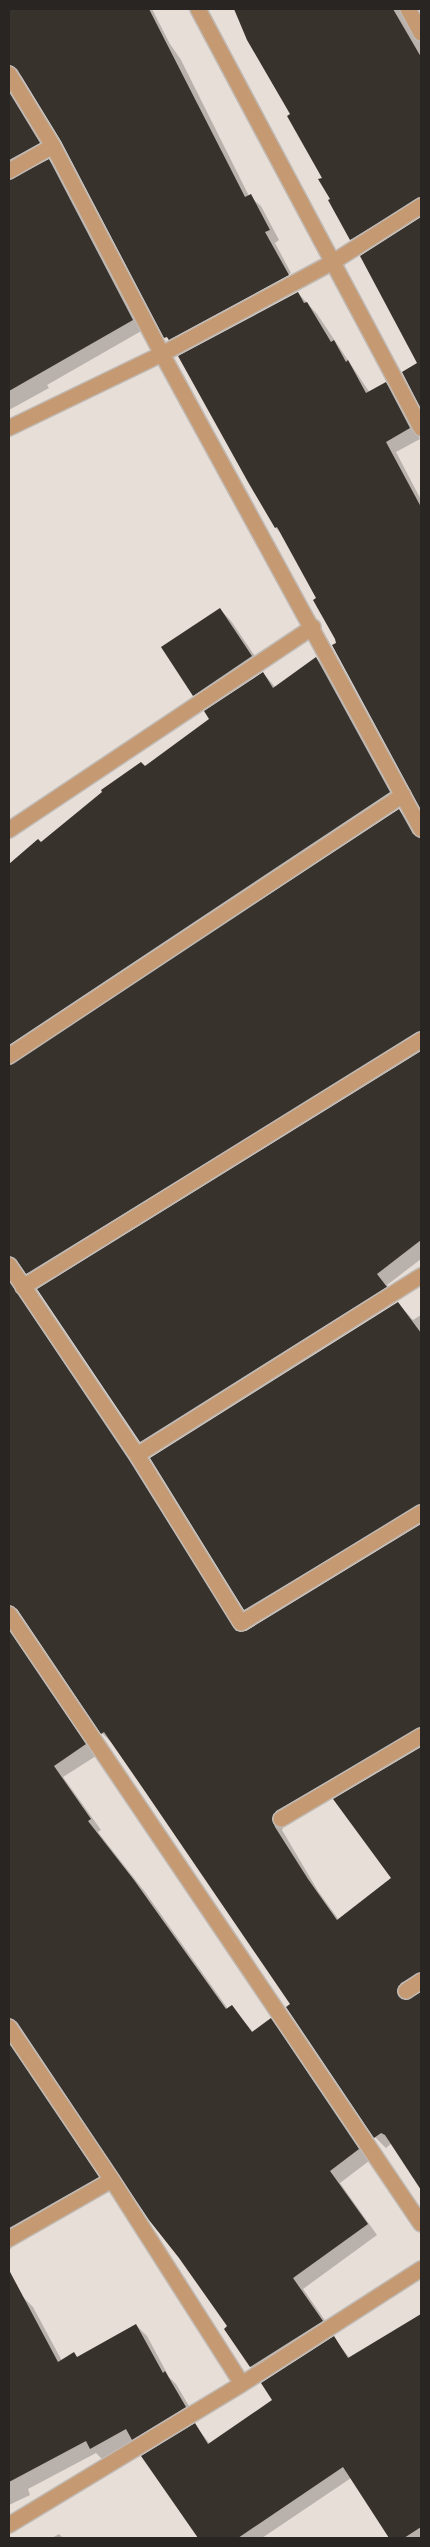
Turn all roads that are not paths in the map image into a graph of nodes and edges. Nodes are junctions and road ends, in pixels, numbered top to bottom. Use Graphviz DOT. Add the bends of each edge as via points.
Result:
graph roads {
  1 [pos="198,9"];
  2 [pos="408,9"];
  3 [pos="421,33"];
  4 [pos="9,74"];
  5 [pos="53,146"];
  6 [pos="9,171"];
  7 [pos="421,206"];
  8 [pos="333,262"];
  9 [pos="162,354"];
  10 [pos="9,428"];
  11 [pos="421,428"];
  12 [pos="313,627"];
  13 [pos="403,795"];
  14 [pos="421,829"];
  15 [pos="9,830"];
  16 [pos="421,1040"];
  17 [pos="9,1056"];
  18 [pos="9,1265"];
  19 [pos="421,1276"];
  20 [pos="23,1287"];
  21 [pos="138,1455"];
  22 [pos="421,1513"];
  23 [pos="9,1614"];
  24 [pos="421,1736"];
  25 [pos="281,1818"];
  26 [pos="421,1981"];
  27 [pos="406,1991"];
  28 [pos="9,2027"];
  29 [pos="112,2180"];
  30 [pos="421,2224"];
  31 [pos="9,2239"];
  32 [pos="421,2269"];
  33 [pos="242,2384"];
  34 [pos="9,2525"];
  1 -- 8 [label="street"];
  2 -- 3 [label="street"];
  4 -- 5 [label="street"];
  5 -- 6 [label="street"];
  5 -- 9 [label="street"];
  7 -- 8 [label="street"];
  8 -- 9 [label="street"];
  8 -- 11 [label="street"];
  9 -- 10 [label="street"];
  9 -- 12 [label="street"];
  12 -- 13 [label="street"];
  12 -- 15 [label="street"];
  13 -- 14 [label="street"];
  13 -- 17 [label="street"];
  16 -- 20 [label="street"];
  18 -- 20 [label="street"];
  19 -- 21 [label="street"];
  20 -- 21 [label="street"];
  21 -- 22 [label="street" via="241,1623"];
  23 -- 30 [label="street"];
  24 -- 25 [label="street"];
  26 -- 27 [label="street"];
  28 -- 29 [label="street"];
  29 -- 31 [label="street"];
  29 -- 33 [label="street"];
  32 -- 33 [label="street"];
  33 -- 34 [label="street"];
}
